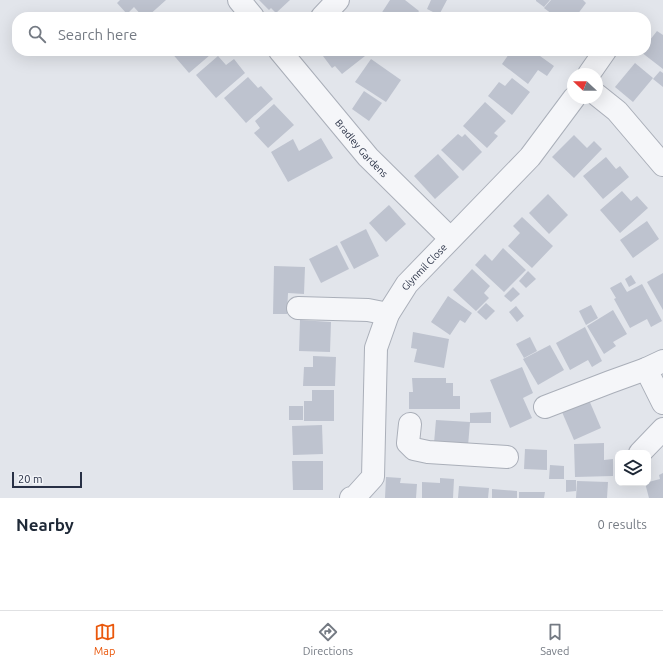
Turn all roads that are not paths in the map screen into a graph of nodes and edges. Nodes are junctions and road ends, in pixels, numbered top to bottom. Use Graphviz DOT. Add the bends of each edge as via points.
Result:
graph roads {
  1 [pos="239,0"];
  2 [pos="338,0"];
  3 [pos="249,12"];
  4 [pos="327,12"];
  5 [pos="285,56"];
  6 [pos="601,56"];
  7 [pos="594,68"];
  8 [pos="603,100"];
  9 [pos="570,104"];
  10 [pos="663,165"];
  11 [pos="450,238"];
  12 [pos="298,308"];
  13 [pos="388,314"];
  14 [pos="654,365"];
  15 [pos="663,403"];
  16 [pos="545,407"];
  17 [pos="373,424"];
  18 [pos="663,429"];
  19 [pos="643,450"];
  20 [pos="507,457"];
  21 [pos="350,498"];
  1 -- 3 [label="street"];
  2 -- 4 [label="street"];
  5 -- 11 [label="street, Bradley Gardens" via="368,157"];
  6 -- 7 [label="street"];
  8 -- 10 [label="street" via="617,111"];
  9 -- 11 [label="street, Glynmil Close" via="530,157"];
  11 -- 13 [label="street, Glynmil Close" via="407,284"];
  12 -- 13 [label="street" via="368,310"];
  13 -- 17 [label="street, Glynmil Close" via="376,348"];
  14 -- 15 [label="street"];
  14 -- 16 [label="street"];
  17 -- 20 [label="street" via="412,424 408,443 414,449"];
  17 -- 21 [label="street, Glynmil Close" via="373,478 354,498"];
  18 -- 19 [label="street"];
}
